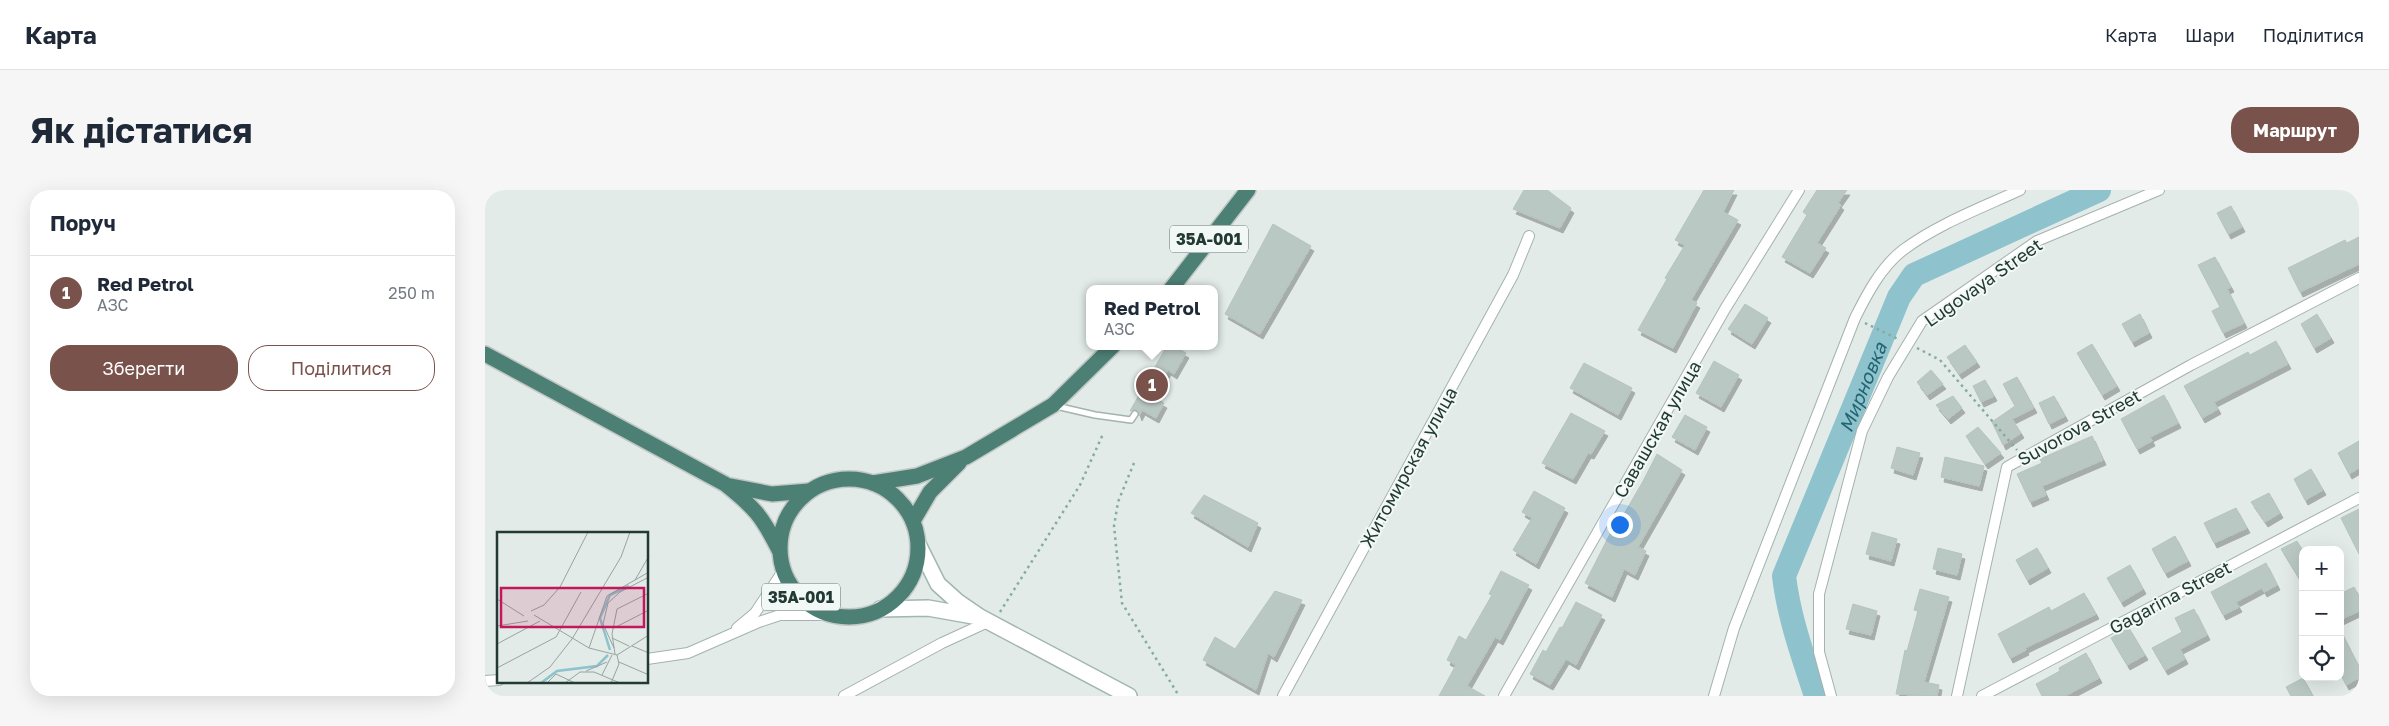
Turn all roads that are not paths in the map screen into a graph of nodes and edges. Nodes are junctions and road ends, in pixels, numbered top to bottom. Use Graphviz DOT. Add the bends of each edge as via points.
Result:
graph roads {
  1 [pos="1248,190"];
  2 [pos="1799,190"];
  3 [pos="2019,190"];
  4 [pos="2159,190"];
  5 [pos="1529,236"];
  6 [pos="2359,278"];
  7 [pos="1174,285"];
  8 [pos="1109,350"];
  9 [pos="485,354"];
  10 [pos="1053,405"];
  11 [pos="1135,414"];
  12 [pos="965,457"];
  13 [pos="873,483"];
  14 [pos="725,484"];
  15 [pos="809,491"];
  16 [pos="2359,498"];
  17 [pos="913,521"];
  18 [pos="918,544"];
  19 [pos="779,550"];
  20 [pos="783,571"];
  21 [pos="880,609"];
  22 [pos="834,615"];
  23 [pos="985,619"];
  24 [pos="727,637"];
  25 [pos="649,659"];
  26 [pos="844,696"];
  27 [pos="1129,696"];
  28 [pos="1283,696"];
  29 [pos="1504,696"];
  30 [pos="1714,696"];
  31 [pos="1831,696"];
  32 [pos="1957,696"];
  33 [pos="1982,696"];
  1 -- 7 [label="highway, 35А-001"];
  2 -- 29 [label="street, Савашская улица" via="1725,309"];
  3 -- 30 [label="street" via="1951,222 1903,251 1871,286 1855,318 1734,628"];
  4 -- 31 [label="street, Lugovaya Street" via="2037,240 1922,321 1905,343 1862,430 1819,594 1819,652"];
  5 -- 28 [label="street, Житомирская улица" via="1513,275"];
  6 -- 32 [label="street, Suvorova Street" via="2191,365 2007,467"];
  8 -- 10 [label="highway, 35А-001"];
  9 -- 14 [label="highway, 35А-001"];
  10 -- 11 [label="lane" via="1131,420"];
  10 -- 12 [label="highway, 35А-001"];
  12 -- 13 [label="highway, 35А-001" via="917,476"];
  12 -- 17 [label="highway, 35А-001" via="930,492"];
  13 -- 15 [label="highway, 35А-001" via="851,478 829,481"];
  13 -- 17 [label="highway, 35А-001" via="897,497"];
  14 -- 15 [label="highway, 35А-001" via="772,494"];
  14 -- 19 [label="highway, 35А-001" via="752,505"];
  15 -- 19 [label="highway, 35А-001" via="793,507 782,527"];
  16 -- 33 [label="street, Gagarina Street"];
  17 -- 18 [label="highway, 35А-001"];
  18 -- 21 [label="highway, 35А-001" via="916,564 909,582 897,598"];
  18 -- 23 [label="main road" via="938,584 957,602"];
  19 -- 20 [label="highway, 35А-001"];
  20 -- 22 [label="highway, 35А-001" via="795,591 812,607"];
  20 -- 24 [label="street" via="755,613"];
  21 -- 22 [label="highway, 35А-001" via="858,616"];
  21 -- 23 [label="main road" via="928,608"];
  22 -- 24 [label="street" via="781,615"];
  23 -- 26 [label="street"];
  23 -- 27 [label="main road"];
  24 -- 25 [label="street" via="688,653"];
}
